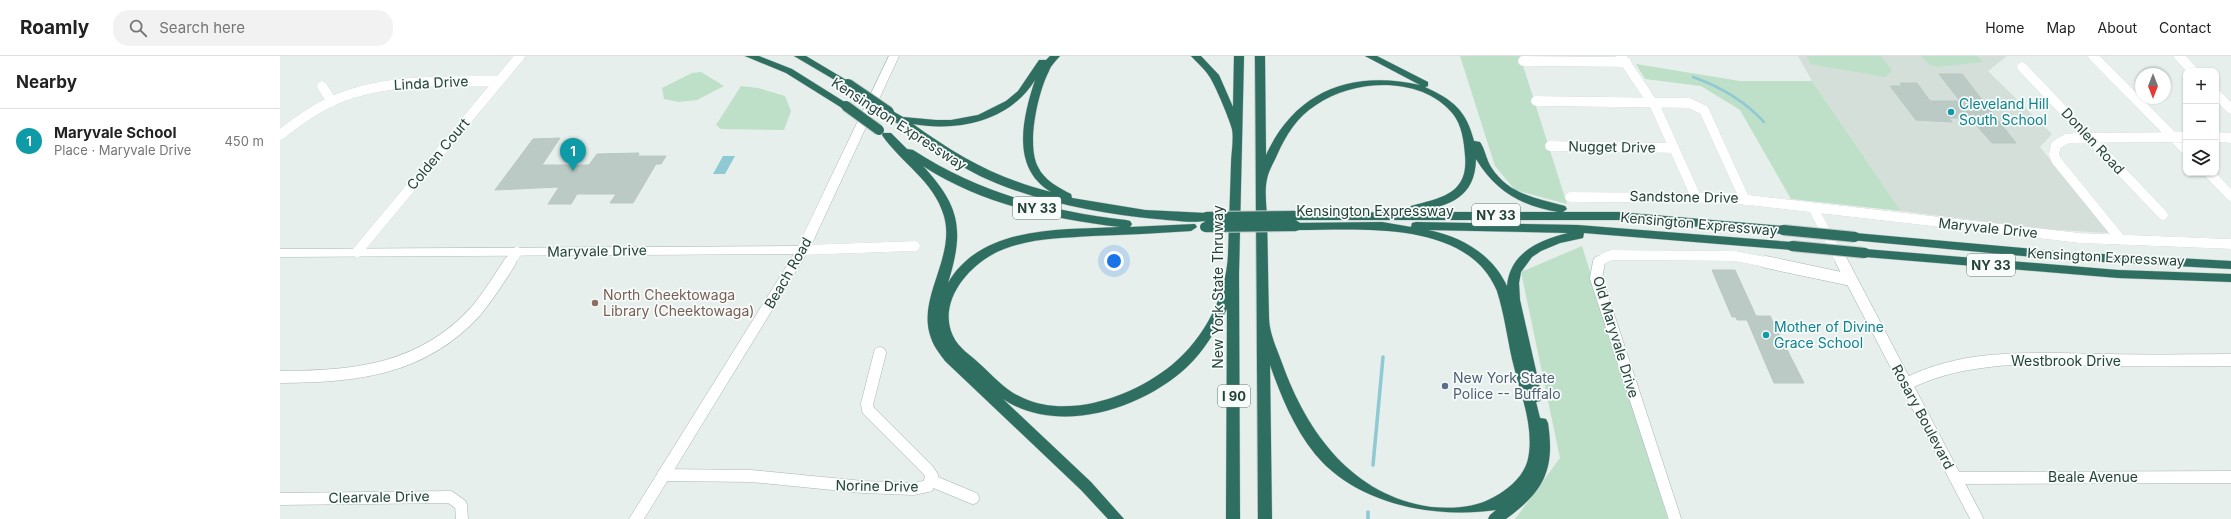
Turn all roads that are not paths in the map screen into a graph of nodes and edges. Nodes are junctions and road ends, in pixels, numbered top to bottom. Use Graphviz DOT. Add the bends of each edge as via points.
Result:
graph roads {
  1 [pos="520,56"];
  2 [pos="750,56"];
  3 [pos="799,56"];
  4 [pos="894,56"];
  5 [pos="1047,56"];
  6 [pos="1055,56"];
  7 [pos="1196,56"];
  8 [pos="1239,56"];
  9 [pos="1260,56"];
  10 [pos="1370,56"];
  11 [pos="2093,56"];
  12 [pos="2179,56"];
  13 [pos="1623,59"];
  14 [pos="1523,61"];
  15 [pos="2022,67"];
  16 [pos="2191,68"];
  17 [pos="499,81"];
  18 [pos="322,86"];
  19 [pos="2219,97"];
  20 [pos="1536,101"];
  21 [pos="332,102"];
  22 [pos="1653,103"];
  23 [pos="2231,109"];
  24 [pos="900,119"];
  25 [pos="883,132"];
  26 [pos="1238,132"];
  27 [pos="280,135"];
  28 [pos="2173,137"];
  29 [pos="2183,137"];
  30 [pos="2219,137"];
  31 [pos="2090,138"];
  32 [pos="2231,138"];
  33 [pos="1550,146"];
  34 [pos="2183,147"];
  35 [pos="1674,148"];
  36 [pos="1263,176"];
  37 [pos="2212,176"];
  38 [pos="2231,196"];
  39 [pos="1570,197"];
  40 [pos="1696,197"];
  41 [pos="1745,200"];
  42 [pos="1088,207"];
  43 [pos="1813,208"];
  44 [pos="2163,215"];
  45 [pos="1618,216"];
  46 [pos="1375,220"];
  47 [pos="1205,222"];
  48 [pos="1191,227"];
  49 [pos="1608,231"];
  50 [pos="2121,240"];
  51 [pos="2231,244"];
  52 [pos="914,246"];
  53 [pos="803,250"];
  54 [pos="357,252"];
  55 [pos="517,252"];
  56 [pos="280,253"];
  57 [pos="2231,265"];
  58 [pos="1233,274"];
  59 [pos="2231,278"];
  60 [pos="1851,280"];
  61 [pos="1263,326"];
  62 [pos="880,353"];
  63 [pos="2231,360"];
  64 [pos="280,377"];
  65 [pos="1906,384"];
  66 [pos="664,476"];
  67 [pos="2231,477"];
  68 [pos="1955,478"];
  69 [pos="932,481"];
  70 [pos="973,498"];
  71 [pos="280,499"];
  72 [pos="462,519"];
  73 [pos="636,519"];
  74 [pos="1117,519"];
  75 [pos="1232,519"];
  76 [pos="1265,519"];
  77 [pos="1495,519"];
  78 [pos="1675,519"];
  79 [pos="1977,519"];
  1 -- 17 [label="street, Colden Court"];
  2 -- 25 [label="highway, Kensington Expressway / NY 33, bridge" via="788,71"];
  3 -- 24 [label="highway, Kensington Expressway / NY 33, bridge" via="848,84"];
  4 -- 53 [label="street, Beach Road"];
  5 -- 24 [label="highway" via="1022,92 993,112 968,122 948,124 931,125"];
  6 -- 42 [label="highway" via="1047,65 1040,80 1026,149 1029,160 1041,178 1063,194"];
  7 -- 26 [label="highway" via="1214,75"];
  8 -- 26 [label="highway, New York State Thruway / I 90"];
  9 -- 36 [label="highway, I 90"];
  10 -- 45 [label="highway" via="1436,89 1458,105 1472,127 1484,166 1506,189 1540,205"];
  11 -- 28 [label="street"];
  12 -- 16 [label="street"];
  13 -- 14 [label="street"];
  13 -- 22 [label="street"];
  15 -- 31 [label="street, Donlen Road"];
  17 -- 21 [label="street, Linda Drive" via="399,83"];
  17 -- 54 [label="street, Colden Court"];
  18 -- 21 [label="street"];
  19 -- 23 [label="street"];
  20 -- 22 [label="street, Sandstone Drive"];
  21 -- 27 [label="street, Linda Drive" via="306,115"];
  22 -- 35 [label="street"];
  22 -- 41 [label="street, Sandstone Drive" via="1689,103 1704,110"];
  24 -- 42 [label="highway, Kensington Expressway / NY 33" via="976,170 1003,182"];
  25 -- 48 [label="highway, Kensington Expressway / NY 33" via="919,159 961,184 1013,202 1107,222"];
  25 -- 74 [label="highway" via="932,184 950,218 951,254 934,310 936,335 942,346 950,358 1086,486"];
  26 -- 58 [label="highway, New York State Thruway / I 90"];
  28 -- 29 [label="street"];
  28 -- 31 [label="street"];
  28 -- 34 [label="street"];
  30 -- 32 [label="street"];
  31 -- 44 [label="street, Donlen Road"];
  31 -- 50 [label="street" via="2060,141 2054,149 2054,154 2060,165"];
  33 -- 35 [label="street, Nugget Drive"];
  35 -- 40 [label="street"];
  36 -- 46 [label="highway" via="1276,147 1294,118 1317,101 1342,89 1368,84 1400,84 1423,89 1447,103 1461,118 1472,158 1471,174 1459,192 1440,204"];
  36 -- 61 [label="highway, I 90"];
  37 -- 38 [label="street"];
  39 -- 40 [label="street, Sandstone Drive"];
  40 -- 41 [label="street, Sandstone Drive"];
  41 -- 43 [label="street, Maryvale Drive"];
  42 -- 47 [label="highway, Kensington Expressway / NY 33"];
  43 -- 50 [label="street, Maryvale Drive" via="1999,230"];
  43 -- 60 [label="street, Rosary Boulevard"];
  45 -- 46 [label="highway, Kensington Expressway / NY 33"];
  45 -- 57 [label="highway, Kensington Expressway / NY 33, bridge" via="2066,256"];
  46 -- 47 [label="highway, Kensington Expressway / NY 33, bridge"];
  46 -- 49 [label="highway, Kensington Expressway / NY 33"];
  46 -- 61 [label="highway" via="1434,235 1464,247 1484,261 1500,284 1536,436 1534,464 1522,484 1512,493 1482,510 1434,514 1392,503 1349,480 1318,449 1298,416 1274,363"];
  47 -- 48 [label="highway, Kensington Expressway / NY 33"];
  48 -- 58 [label="highway" via="1047,235 1026,238 997,248 969,265 950,290 942,310 946,336 954,347 1002,393 1018,402 1043,409 1064,410 1104,406 1127,400 1152,388 1187,360 1201,344 1220,311"];
  49 -- 59 [label="highway, Kensington Expressway / NY 33, bridge" via="2074,271"];
  49 -- 77 [label="highway" via="1573,235 1546,243 1527,255 1515,272 1513,292 1545,450 1544,464 1531,489 1519,502"];
  50 -- 51 [label="street, Maryvale Drive"];
  52 -- 53 [label="street, Maryvale Drive"];
  53 -- 55 [label="street, Maryvale Drive"];
  53 -- 66 [label="street, Beach Road"];
  54 -- 55 [label="street, Maryvale Drive"];
  54 -- 56 [label="street, Maryvale Drive"];
  55 -- 64 [label="street" via="476,311 441,340 419,353 386,366 350,375"];
  58 -- 75 [label="highway, New York State Thruway / I 90"];
  60 -- 65 [label="street, Rosary Boulevard"];
  60 -- 78 [label="street, Old Maryvale Drive" via="1735,256 1612,255 1603,257 1598,262 1596,278"];
  61 -- 76 [label="highway, I 90"];
  62 -- 69 [label="street, Norine Drive" via="867,404 868,410 928,470"];
  63 -- 65 [label="street, Westbrook Drive" via="1995,361 1947,367 1920,376"];
  65 -- 68 [label="street, Rosary Boulevard"];
  66 -- 69 [label="street, Norine Drive" via="751,476 834,485 914,489 928,486"];
  66 -- 73 [label="street, Beach Road"];
  67 -- 68 [label="street, Beale Avenue"];
  68 -- 79 [label="street, Rosary Boulevard"];
  69 -- 70 [label="street"];
  71 -- 72 [label="street, Clearvale Drive" via="450,497 459,502 463,509"];
}
